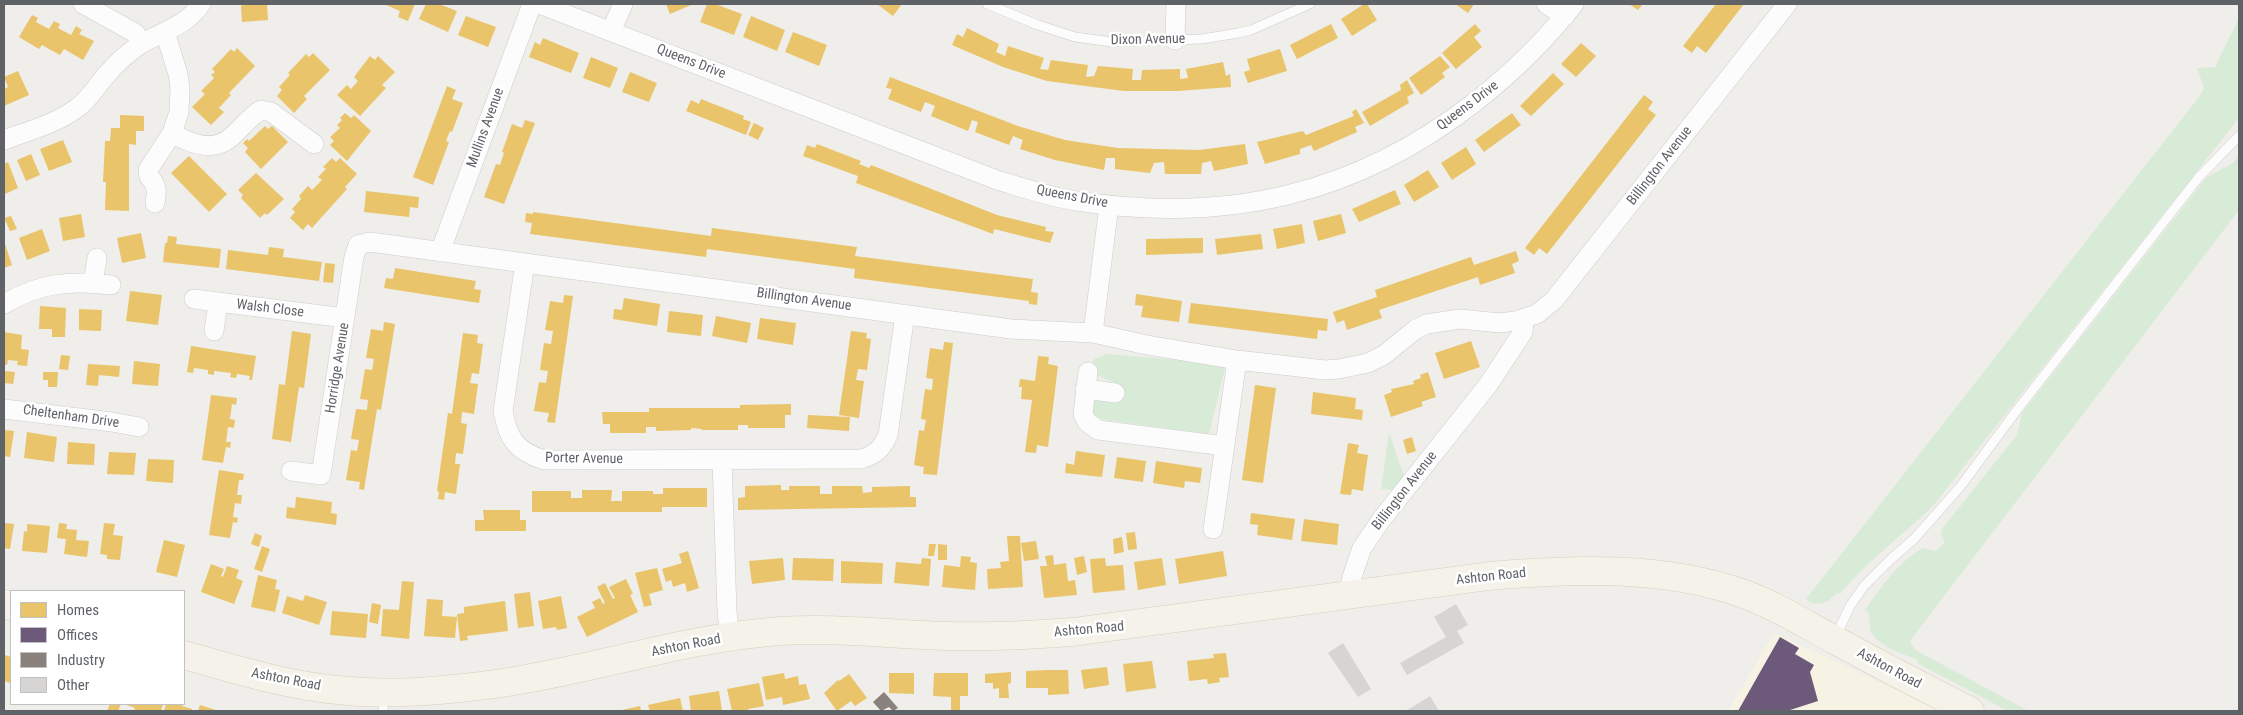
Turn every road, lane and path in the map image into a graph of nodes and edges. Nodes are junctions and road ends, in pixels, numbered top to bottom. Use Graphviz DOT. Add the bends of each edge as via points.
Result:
graph roads {
  1 [pos="83,4"];
  2 [pos="201,4"];
  3 [pos="532,4"];
  4 [pos="539,4"];
  5 [pos="623,4"];
  6 [pos="987,4"];
  7 [pos="1176,4"];
  8 [pos="1310,4"];
  9 [pos="1546,4"];
  10 [pos="1787,4"];
  11 [pos="1569,10"];
  12 [pos="165,32"];
  13 [pos="611,32"];
  14 [pos="1175,40"];
  15 [pos="142,43"];
  16 [pos="172,132"];
  17 [pos="2239,136"];
  18 [pos="4,140"];
  19 [pos="314,144"];
  20 [pos="155,203"];
  21 [pos="1109,205"];
  22 [pos="370,242"];
  23 [pos="440,252"];
  24 [pos="97,258"];
  25 [pos="525,263"];
  26 [pos="194,299"];
  27 [pos="218,302"];
  28 [pos="4,304"];
  29 [pos="905,314"];
  30 [pos="345,318"];
  31 [pos="1524,320"];
  32 [pos="214,331"];
  33 [pos="1093,333"];
  34 [pos="1237,360"];
  35 [pos="1115,394"];
  36 [pos="4,409"];
  37 [pos="139,427"];
  38 [pos="1225,446"];
  39 [pos="722,460"];
  40 [pos="291,471"];
  41 [pos="1213,529"];
  42 [pos="1349,595"];
  43 [pos="730,637"];
  44 [pos="1834,640"];
  45 [pos="185,654"];
  46 [pos="383,702"];
  47 [pos="1970,711"];
  1 -- 15 [label="street" via="135,33"];
  2 -- 12 [label="street" via="176,28"];
  3 -- 23 [label="street, Mullins Avenue"];
  4 -- 13 [label="street, Queens Drive"];
  5 -- 13 [label="street"];
  6 -- 14 [label="lane, Dixon Avenue" via="1038,25 1076,36 1112,42"];
  7 -- 14 [label="street"];
  8 -- 14 [label="lane, Dixon Avenue" via="1251,30 1202,39"];
  9 -- 11 [label="street"];
  10 -- 31 [label="street, Billington Avenue" via="1554,300"];
  11 -- 21 [label="street, Queens Drive" via="1516,68 1453,119 1407,148 1351,176 1289,195 1223,207 1191,209"];
  12 -- 15 [label="street"];
  12 -- 16 [label="street" via="180,88 179,112"];
  13 -- 21 [label="street, Queens Drive" via="997,180 1076,201"];
  15 -- 18 [label="street" via="109,71 78,108"];
  16 -- 19 [label="street" via="199,145 215,146 228,140 261,110 271,112"];
  16 -- 20 [label="street" via="148,170 157,190"];
  17 -- 44 [label="lane" via="2200,177 1960,487 1914,539 1864,586 1850,606"];
  21 -- 33 [label="street"];
  22 -- 23 [label="street, Billington Avenue"];
  22 -- 30 [label="street, Horridge Avenue" via="358,245 355,250"];
  23 -- 25 [label="street, Billington Avenue"];
  24 -- 28 [label="street" via="102,284 57,283 32,290"];
  25 -- 29 [label="street, Billington Avenue"];
  25 -- 39 [label="street, Porter Avenue" via="503,411 506,427 520,449 544,460"];
  26 -- 27 [label="street, Walsh Close"];
  27 -- 30 [label="street, Walsh Close"];
  27 -- 32 [label="street"];
  29 -- 33 [label="street, Billington Avenue" via="1011,329"];
  29 -- 39 [label="street, Porter Avenue" via="888,435 878,451 861,459"];
  30 -- 40 [label="street, Horridge Avenue" via="320,474"];
  31 -- 34 [label="street, Billington Avenue" via="1500,323 1460,319 1427,324 1384,355 1368,363 1339,369"];
  31 -- 42 [label="street, Billington Avenue" via="1523,332 1488,385 1362,548"];
  33 -- 34 [label="street, Billington Avenue"];
  34 -- 38 [label="street"];
  35 -- 38 [label="street" via="1087,380 1083,414 1087,422 1098,430"];
  36 -- 37 [label="street, Cheltenham Drive"];
  38 -- 41 [label="street"];
  39 -- 43 [label="street" via="726,612"];
  42 -- 43 [label="main road, Ashton Road" via="1065,633 950,636 822,630"];
  42 -- 44 [label="main road, Ashton Road" via="1535,572 1643,573 1701,582 1744,594 1789,613"];
  43 -- 46 [label="main road, Ashton Road" via="496,684"];
  44 -- 47 [label="main road, Ashton Road"];
  45 -- 46 [label="main road, Ashton Road" via="273,679"];
}
